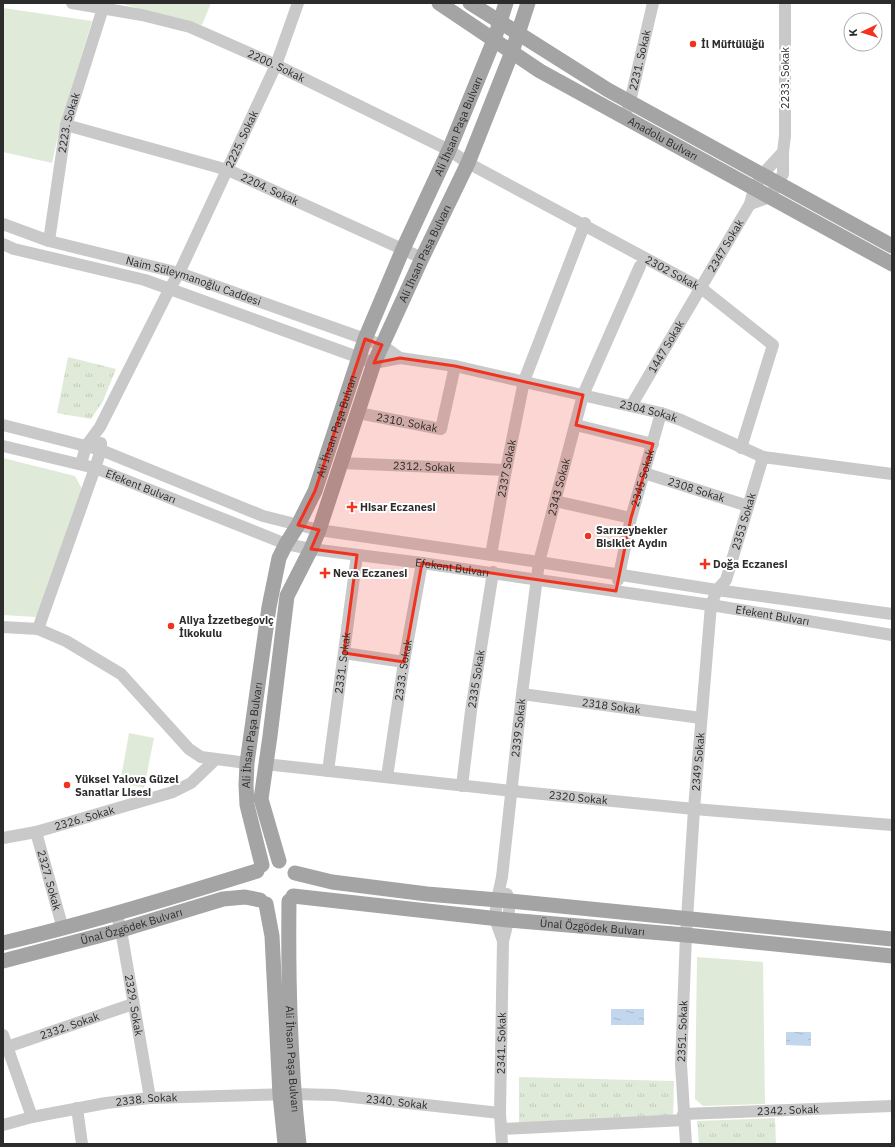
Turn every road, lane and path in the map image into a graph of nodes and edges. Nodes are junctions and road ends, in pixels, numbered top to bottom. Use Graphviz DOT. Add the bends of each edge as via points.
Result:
graph roads {
  1 [pos="72,3"];
  2 [pos="298,3"];
  3 [pos="439,3"];
  4 [pos="470,3"];
  5 [pos="506,3"];
  6 [pos="528,3"];
  7 [pos="653,3"];
  8 [pos="785,3"];
  9 [pos="103,8"];
  10 [pos="500,22"];
  11 [pos="519,33"];
  12 [pos="494,40"];
  13 [pos="512,52"];
  14 [pos="276,65"];
  15 [pos="630,102"];
  16 [pos="624,118"];
  17 [pos="66,125"];
  18 [pos="450,150"];
  19 [pos="783,152"];
  20 [pos="468,163"];
  21 [pos="228,170"];
  22 [pos="762,175"];
  23 [pos="778,184"];
  24 [pos="754,188"];
  25 [pos="770,197"];
  26 [pos="750,204"];
  27 [pos="3,224"];
  28 [pos="585,224"];
  29 [pos="892,231"];
  30 [pos="871,235"];
  31 [pos="49,241"];
  32 [pos="3,244"];
  33 [pos="892,246"];
  34 [pos="402,249"];
  35 [pos="422,258"];
  36 [pos="892,264"];
  37 [pos="640,266"];
  38 [pos="179,273"];
  39 [pos="701,288"];
  40 [pos="169,290"];
  41 [pos="365,339"];
  42 [pos="382,345"];
  43 [pos="358,357"];
  44 [pos="400,358"];
  45 [pos="374,363"];
  46 [pos="455,366"];
  47 [pos="524,381"];
  48 [pos="584,395"];
  49 [pos="631,406"];
  50 [pos="358,413"];
  51 [pos="661,413"];
  52 [pos="3,425"];
  53 [pos="576,425"];
  54 [pos="100,428"];
  55 [pos="653,444"];
  56 [pos="3,446"];
  57 [pos="86,446"];
  58 [pos="741,448"];
  59 [pos="101,450"];
  60 [pos="763,457"];
  61 [pos="341,463"];
  62 [pos="81,464"];
  63 [pos="96,468"];
  64 [pos="506,470"];
  65 [pos="644,474"];
  66 [pos="892,474"];
  67 [pos="555,501"];
  68 [pos="748,506"];
  69 [pos="630,518"];
  70 [pos="298,525"];
  71 [pos="319,530"];
  72 [pos="286,544"];
  73 [pos="311,549"];
  74 [pos="357,555"];
  75 [pos="491,555"];
  76 [pos="539,562"];
  77 [pos="422,563"];
  78 [pos="493,572"];
  79 [pos="619,574"];
  80 [pos="537,579"];
  81 [pos="717,590"];
  82 [pos="616,591"];
  83 [pos="711,605"];
  84 [pos="892,614"];
  85 [pos="3,627"];
  86 [pos="38,629"];
  87 [pos="892,634"];
  88 [pos="344,653"];
  89 [pos="404,662"];
  90 [pos="522,694"];
  91 [pos="701,718"];
  92 [pos="215,760"];
  93 [pos="247,763"];
  94 [pos="265,764"];
  95 [pos="328,771"];
  96 [pos="387,777"];
  97 [pos="462,786"];
  98 [pos="512,791"];
  99 [pos="694,809"];
  100 [pos="892,825"];
  101 [pos="36,832"];
  102 [pos="3,838"];
  103 [pos="279,861"];
  104 [pos="259,868"];
  105 [pos="295,873"];
  106 [pos="291,899"];
  107 [pos="503,901"];
  108 [pos="263,902"];
  109 [pos="116,913"];
  110 [pos="687,919"];
  111 [pos="502,920"];
  112 [pos="63,929"];
  113 [pos="120,930"];
  114 [pos="686,935"];
  115 [pos="892,939"];
  116 [pos="3,943"];
  117 [pos="892,956"];
  118 [pos="3,961"];
  119 [pos="133,1004"];
  120 [pos="3,1035"];
  121 [pos="7,1047"];
  122 [pos="287,1094"];
  123 [pos="150,1098"];
  124 [pos="892,1106"];
  125 [pos="77,1108"];
  126 [pos="500,1114"];
  127 [pos="32,1117"];
  128 [pos="684,1117"];
  129 [pos="3,1125"];
  130 [pos="501,1129"];
  131 [pos="82,1144"];
  132 [pos="285,1144"];
  133 [pos="299,1144"];
  134 [pos="502,1144"];
  135 [pos="686,1144"];
  1 -- 9 [label="street, 2200. Sokak"];
  2 -- 14 [label="street, 2225. Sokak"];
  3 -- 12 [label="main road, Anadolu Bulvarı"];
  4 -- 10 [label="main road, Anadolu Bulvarı"];
  5 -- 10 [label="main road, Ali İhsan Paşa Bulvarı"];
  6 -- 11 [label="main road, Ali İhsan Paşa Bulvarı"];
  7 -- 15 [label="street, 2231. Sokak"];
  8 -- 19 [label="street, 2233. Sokak"];
  9 -- 14 [label="street, 2200. Sokak" via="190,27"];
  9 -- 17 [label="street, 2223. Sokak"];
  10 -- 11 [label="main road, Anadolu Bulvarı"];
  10 -- 12 [label="main road, Ali İhsan Paşa Bulvarı"];
  11 -- 13 [label="main road, Ali İhsan Paşa Bulvarı"];
  11 -- 15 [label="main road, Anadolu Bulvarı"];
  12 -- 13 [label="main road, Anadolu Bulvarı"];
  12 -- 18 [label="main road, Ali İhsan Paşa Bulvarı"];
  13 -- 16 [label="main road, Anadolu Bulvarı" via="540,72"];
  13 -- 20 [label="main road, Ali İhsan Paşa Bulvarı"];
  14 -- 18 [label="street, 2200. Sokak"];
  14 -- 21 [label="street, 2225. Sokak"];
  15 -- 16 [label="street, 2231. Sokak"];
  15 -- 22 [label="main road, Anadolu Bulvarı"];
  16 -- 24 [label="main road, Anadolu Bulvarı"];
  17 -- 21 [label="street, 2204. Sokak"];
  17 -- 31 [label="street, 2223. Sokak"];
  18 -- 20 [label="street, 2200. Sokak"];
  18 -- 34 [label="main road, Ali İhsan Paşa Bulvarı"];
  19 -- 22 [label="street"];
  19 -- 23 [label="street, 2233. Sokak" via="783,174"];
  20 -- 28 [label="street, 2302 Sokak"];
  20 -- 35 [label="main road, Ali Ihsan Pasa Bulvarı"];
  21 -- 34 [label="street, 2204. Sokak"];
  21 -- 38 [label="street, 2225. Sokak"];
  22 -- 23 [label="main road, Anadolu Bulvarı"];
  22 -- 24 [label="street"];
  23 -- 25 [label="street, 2233. Sokak"];
  23 -- 30 [label="main road, Anadolu Bulvarı"];
  24 -- 25 [label="main road, Anadolu Bulvarı"];
  24 -- 26 [label="street, 2347 Sokak"];
  25 -- 26 [label="street"];
  25 -- 36 [label="main road, Anadolu Bulvarı"];
  26 -- 39 [label="street, 2347 Sokak"];
  27 -- 31 [label="street, Naim Süleymanoğlu Caddesi"];
  28 -- 39 [label="street, 2302 Sokak"];
  28 -- 47 [label="street, 2337 Sokak"];
  29 -- 30 [label="main road"];
  30 -- 33 [label="main road, Anadolu Bulvarı"];
  31 -- 38 [label="street, Naim Süleymanoğlu Caddesi"];
  32 -- 40 [label="street, Naim Süleymanoğlu Caddesi" via="14,249 145,280"];
  34 -- 35 [label="street, 2204. Sokak"];
  34 -- 41 [label="main road, Ali İhsan Paşa Bulvarı"];
  35 -- 42 [label="main road, Ali Ihsan Pasa Bulvarı"];
  37 -- 48 [label="street, 2343 Sokak"];
  38 -- 40 [label="street, 2225. Sokak"];
  38 -- 41 [label="street, Naim Süleymanoğlu Caddesi"];
  39 -- 49 [label="street, 1447 Sokak"];
  39 -- 58 [label="street, 2302 Sokak" via="773,345"];
  40 -- 43 [label="street, Naim Süleymanoğlu Caddesi"];
  40 -- 54 [label="street, 2225. Sokak"];
  41 -- 42 [label="street, Naim Süleymanoğlu Caddesi"];
  41 -- 43 [label="main road, Ali İhsan Paşa Bulvarı"];
  42 -- 44 [label="street, Naim Süleymanoğlu Caddesi"];
  42 -- 45 [label="main road, Ali İhsan Paşa Bulvarı"];
  43 -- 45 [label="street, Naim Süleymanoğlu Caddesi"];
  43 -- 70 [label="main road, Ali İhsan Paşa Bulvarı" via="315,491"];
  44 -- 45 [label="street"];
  44 -- 46 [label="street, 2304 Sokak"];
  45 -- 50 [label="main road, Ali İhsan Paşa Bulvarı"];
  46 -- 47 [label="street, 2304 Sokak"];
  46 -- 50 [label="street, 2310. Sokak" via="441,429"];
  47 -- 48 [label="street, 2304 Sokak"];
  47 -- 64 [label="street, 2337 Sokak"];
  48 -- 49 [label="street, 2304 Sokak"];
  48 -- 53 [label="street, 2343 Sokak"];
  49 -- 51 [label="street, 2304 Sokak"];
  50 -- 61 [label="main road, Ali İhsan Paşa Bulvarı"];
  51 -- 55 [label="street, 2345 Sokak"];
  51 -- 58 [label="street, 2304 Sokak"];
  52 -- 57 [label="street, Efekent Bulvarı"];
  53 -- 55 [label="street"];
  53 -- 67 [label="street, 2343 Sokak"];
  54 -- 57 [label="street, 2225. Sokak"];
  54 -- 59 [label="street"];
  55 -- 65 [label="street, 2345 Sokak"];
  56 -- 62 [label="street, Efekent Bulvarı"];
  57 -- 59 [label="street, Efekent Bulvarı"];
  57 -- 62 [label="street"];
  58 -- 60 [label="street, 2304 Sokak"];
  59 -- 63 [label="street"];
  59 -- 70 [label="street, Efekent Bulvarı" via="263,516"];
  60 -- 66 [label="street, 2304 Sokak"];
  60 -- 68 [label="street, 2353 Sokak"];
  61 -- 64 [label="street, 2312. Sokak"];
  61 -- 71 [label="main road, Ali İhsan Paşa Bulvarı"];
  62 -- 63 [label="street, Efekent Bulvarı"];
  63 -- 72 [label="street, Efekent Bulvarı"];
  63 -- 86 [label="street"];
  64 -- 75 [label="street, 2337 Sokak"];
  65 -- 68 [label="street, 2308 Sokak"];
  65 -- 69 [label="street, 2345 Sokak"];
  67 -- 69 [label="street"];
  67 -- 76 [label="street, 2343 Sokak"];
  68 -- 81 [label="street, 2353 Sokak" via="726,580"];
  69 -- 79 [label="street, 2345 Sokak"];
  70 -- 71 [label="street, Efekent Bulvarı"];
  70 -- 72 [label="main road, Ali İhsan Paşa Bulvarı"];
  71 -- 73 [label="main road, Ali İhsan Paşa Bulvarı"];
  71 -- 75 [label="street, Efekent Bulvarı"];
  72 -- 73 [label="street, Efekent Bulvarı"];
  72 -- 93 [label="main road, Ali İhsan Paşa Bulvarı" via="279,558 269,607"];
  73 -- 74 [label="street, Efekent Bulvarı"];
  73 -- 94 [label="main road, Ali İhsan Paşa Bulvarı" via="287,596"];
  74 -- 77 [label="street, Efekent Bulvarı"];
  74 -- 88 [label="street, 2331. Sokak"];
  75 -- 76 [label="street, Efekent Bulvarı"];
  76 -- 79 [label="street, Efekent Bulvarı"];
  76 -- 80 [label="street, 2343 Sokak"];
  77 -- 78 [label="street, Efekent Bulvarı"];
  77 -- 89 [label="street, 2333. Sokak"];
  78 -- 80 [label="street, Efekent Bulvarı"];
  78 -- 97 [label="street, 2335 Sokak"];
  79 -- 81 [label="street, Efekent Bulvarı"];
  79 -- 82 [label="street, 2345 Sokak"];
  80 -- 82 [label="street, Efekent Bulvarı"];
  80 -- 90 [label="street, 2339 Sokak"];
  81 -- 83 [label="street, 2353 Sokak"];
  81 -- 84 [label="street, Efekent Bulvarı"];
  82 -- 83 [label="street, Efekent Bulvarı"];
  83 -- 87 [label="street, Efekent Bulvarı"];
  83 -- 91 [label="street, 2349 Sokak"];
  85 -- 86 [label="street"];
  86 -- 92 [label="street" via="83,651 121,674 189,749 200,757"];
  88 -- 89 [label="street"];
  88 -- 95 [label="street, 2331. Sokak"];
  89 -- 96 [label="street, 2333. Sokak"];
  90 -- 91 [label="street, 2318 Sokak"];
  90 -- 98 [label="street, 2339 Sokak"];
  91 -- 99 [label="street, 2349 Sokak"];
  92 -- 93 [label="street"];
  92 -- 101 [label="street, 2326. Sokak" via="191,783 173,792"];
  93 -- 104 [label="main road, Ali İhsan Paşa Bulvarı" via="248,805"];
  94 -- 95 [label="street, 2320 Sokak"];
  94 -- 103 [label="main road, Ali İhsan Paşa Bulvarı" via="261,799"];
  95 -- 96 [label="street, 2320 Sokak"];
  96 -- 97 [label="street, 2320 Sokak"];
  97 -- 98 [label="street, 2320 Sokak"];
  98 -- 99 [label="street, 2320 Sokak"];
  98 -- 107 [label="street, 2339 Sokak" via="502,877"];
  99 -- 100 [label="street, 2320 Sokak"];
  99 -- 110 [label="street, 2349 Sokak"];
  101 -- 102 [label="street, 2326. Sokak"];
  101 -- 112 [label="street, 2327. Sokak"];
  103 -- 104 [label="main road" via="268,862"];
  103 -- 105 [label="main road" via="288,865"];
  104 -- 108 [label="main road" via="253,886 255,893"];
  104 -- 109 [label="main road, Ünal Özgödek Bulvarı" via="201,889"];
  105 -- 106 [label="main road" via="297,890"];
  105 -- 107 [label="main road, Ünal Özgödek Bulvarı" via="332,882"];
  106 -- 108 [label="main road" via="282,905 274,906"];
  106 -- 111 [label="main road, Ünal Özgödek Bulvarı"];
  106 -- 122 [label="main road, Ali İhsan Paşa Bulvarı" via="288,939"];
  107 -- 110 [label="main road, Ünal Özgödek Bulvarı"];
  107 -- 111 [label="street"];
  108 -- 113 [label="main road, Ünal Özgödek Bulvarı" via="245,897 223,899"];
  108 -- 122 [label="main road, Ali İhsan Paşa Bulvarı" via="272,936"];
  109 -- 112 [label="main road, Ünal Özgödek Bulvarı"];
  109 -- 113 [label="street, 2329. Sokak"];
  110 -- 114 [label="street, 2351. Sokak"];
  110 -- 115 [label="main road, Ünal Özgödek Bulvarı"];
  111 -- 114 [label="main road, Ünal Özgödek Bulvarı"];
  111 -- 126 [label="street, 2341. Sokak"];
  112 -- 116 [label="main road, Ünal Özgödek Bulvarı"];
  113 -- 118 [label="main road, Ünal Özgödek Bulvarı"];
  113 -- 119 [label="street, 2329. Sokak"];
  114 -- 117 [label="main road, Ünal Özgödek Bulvarı"];
  114 -- 128 [label="street, 2351. Sokak" via="682,1064"];
  119 -- 121 [label="street, 2332. Sokak"];
  119 -- 123 [label="street, 2329. Sokak"];
  120 -- 121 [label="street"];
  121 -- 127 [label="street"];
  122 -- 123 [label="street, 2338. Sokak"];
  122 -- 126 [label="street, 2340. Sokak" via="334,1094"];
  122 -- 132 [label="main road, Ali İhsan Paşa Bulvarı"];
  122 -- 133 [label="main road, Ali İhsan Paşa Bulvarı"];
  123 -- 125 [label="street, 2338. Sokak" via="106,1102"];
  124 -- 128 [label="street, 2342. Sokak"];
  125 -- 127 [label="street, 2338. Sokak"];
  125 -- 131 [label="street"];
  126 -- 130 [label="street, 2341. Sokak"];
  127 -- 129 [label="street, 2338. Sokak"];
  128 -- 130 [label="street"];
  128 -- 135 [label="street, 2351. Sokak"];
  130 -- 134 [label="street, 2341. Sokak"];
}
